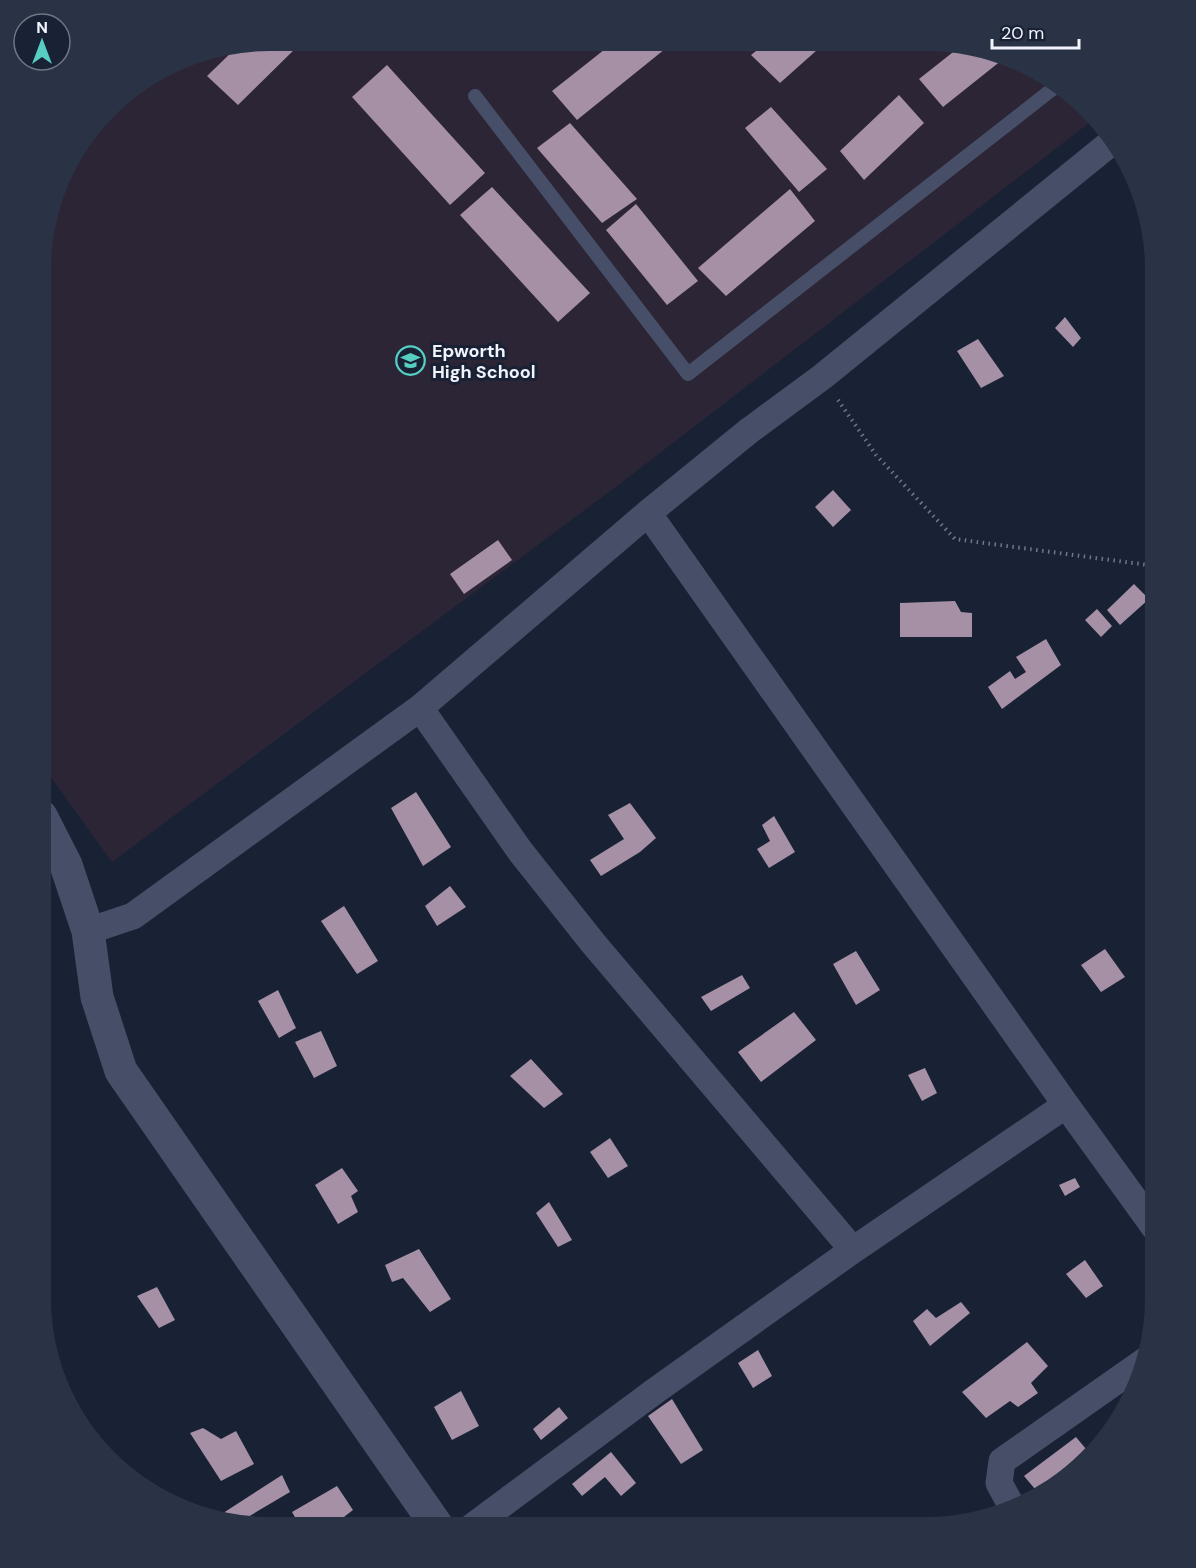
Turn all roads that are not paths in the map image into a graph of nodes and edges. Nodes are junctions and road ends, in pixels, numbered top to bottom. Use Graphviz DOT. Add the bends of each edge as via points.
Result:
graph roads {
  1 [pos="1051,90"];
  2 [pos="475,96"];
  3 [pos="1107,146"];
  4 [pos="648,513"];
  5 [pos="420,708"];
  6 [pos="51,836"];
  7 [pos="88,931"];
  8 [pos="1066,1105"];
  9 [pos="1145,1214"];
  10 [pos="853,1250"];
  11 [pos="1133,1369"];
  12 [pos="1009,1501"];
  13 [pos="431,1517"];
  14 [pos="485,1517"];
  1 -- 2 [label="lane" via="688,374"];
  3 -- 4 [label="street"];
  4 -- 5 [label="street"];
  4 -- 8 [label="street"];
  5 -- 7 [label="street" via="133,916"];
  5 -- 10 [label="street" via="527,860"];
  6 -- 7 [label="street" via="66,865"];
  7 -- 13 [label="street" via="97,998 122,1071"];
  8 -- 9 [label="street"];
  8 -- 10 [label="street"];
  10 -- 14 [label="street"];
  11 -- 12 [label="street" via="1002,1461 999,1482"];
}
